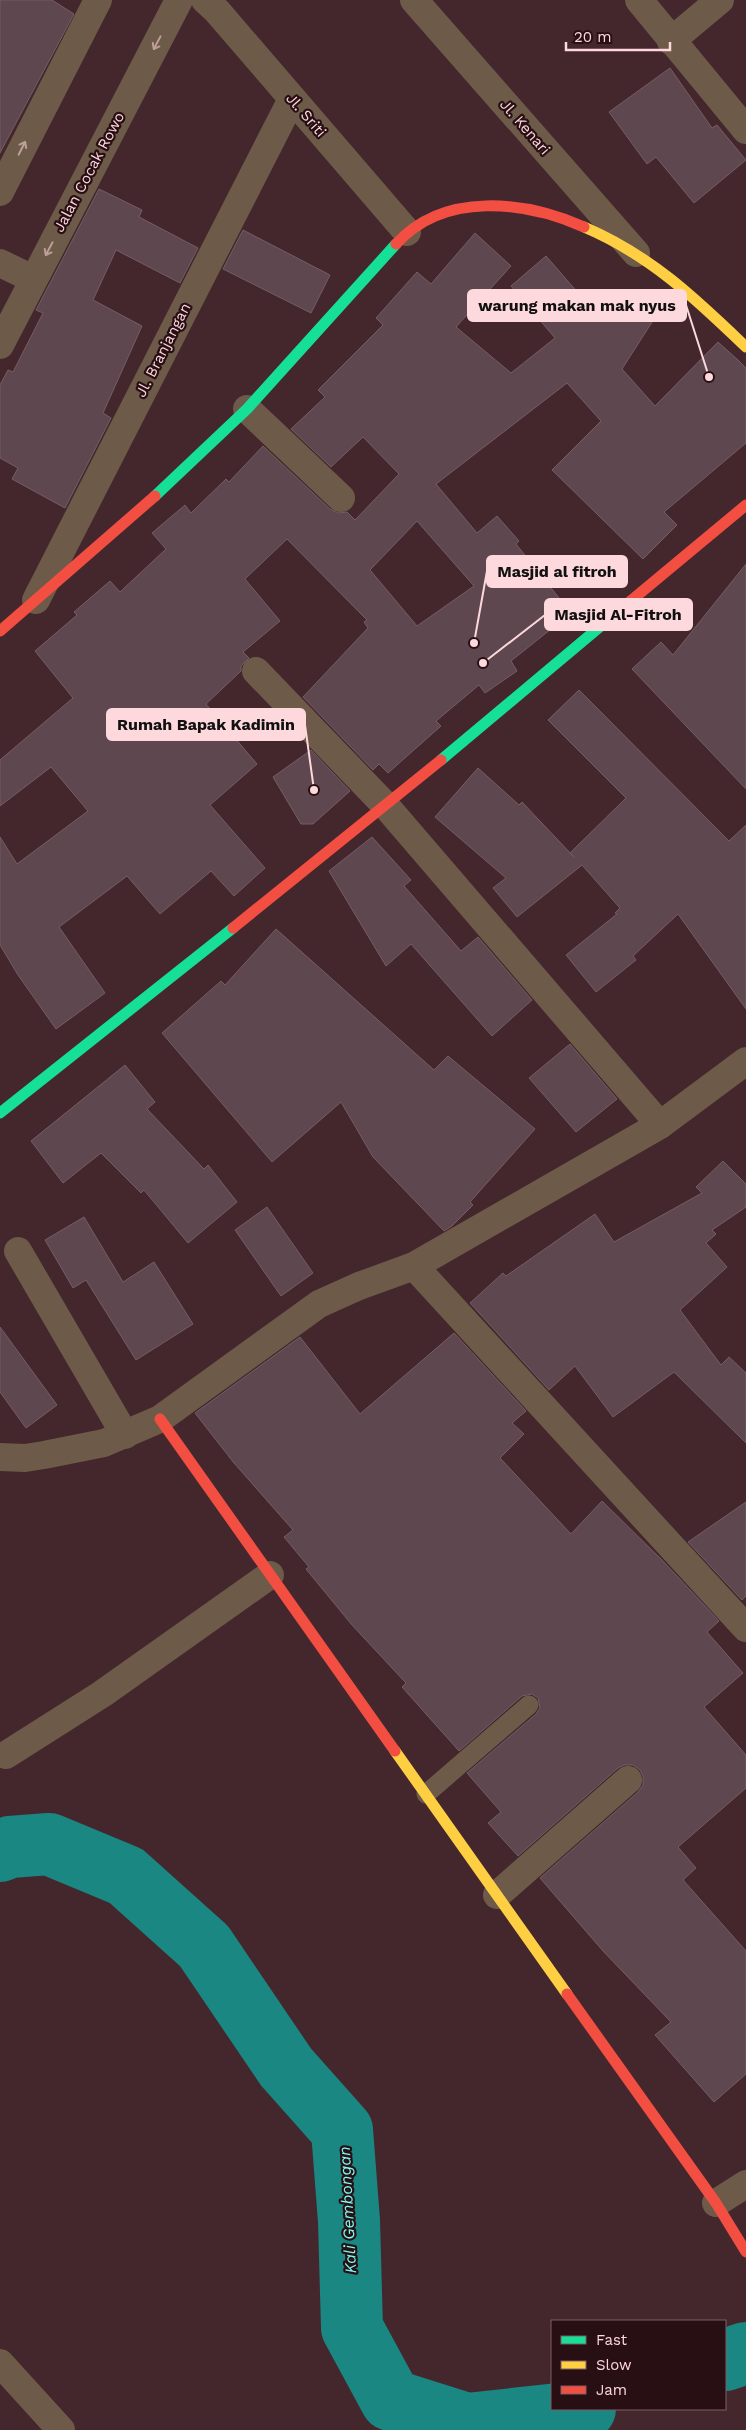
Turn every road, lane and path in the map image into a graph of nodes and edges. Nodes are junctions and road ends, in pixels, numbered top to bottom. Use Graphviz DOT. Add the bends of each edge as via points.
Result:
graph roads {
  1 [pos="98,0"];
  2 [pos="179,0"];
  3 [pos="205,0"];
  4 [pos="414,0"];
  5 [pos="639,0"];
  6 [pos="720,0"];
  7 [pos="671,41"];
  8 [pos="292,98"];
  9 [pos="746,130"];
  10 [pos="0,192"];
  11 [pos="407,232"];
  12 [pos="637,254"];
  13 [pos="0,263"];
  14 [pos="34,279"];
  15 [pos="0,345"];
  16 [pos="746,347"];
  17 [pos="247,409"];
  18 [pos="341,498"];
  19 [pos="746,506"];
  20 [pos="35,602"];
  21 [pos="0,631"];
  22 [pos="256,670"];
  23 [pos="386,806"];
  24 [pos="746,1061"];
  25 [pos="0,1113"];
  26 [pos="660,1125"];
  27 [pos="18,1251"];
  28 [pos="414,1266"];
  29 [pos="160,1419"];
  30 [pos="125,1435"];
  31 [pos="0,1457"];
  32 [pos="270,1575"];
  33 [pos="746,1628"];
  34 [pos="529,1705"];
  35 [pos="6,1755"];
  36 [pos="628,1780"];
  37 [pos="426,1794"];
  38 [pos="497,1895"];
  39 [pos="746,2184"];
  40 [pos="716,2203"];
  41 [pos="746,2252"];
  42 [pos="0,2363"];
  43 [pos="61,2430"];
  10 -- 1 [label="street, one-way"];
  2 -- 14 [label="street, Jalan Cocak Rowo, one-way"];
  3 -- 8 [label="street, Jl. Sriti"];
  4 -- 12 [label="street, Jl. Kenari"];
  5 -- 7 [label="street"];
  6 -- 7 [label="street"];
  7 -- 9 [label="street"];
  8 -- 11 [label="street, Jl. Sriti"];
  8 -- 20 [label="street, Jl. Branjangan"];
  11 -- 12 [label="street" via="432,218 459,209 508,207 567,219"];
  11 -- 17 [label="street"];
  12 -- 16 [label="street" via="678,285"];
  13 -- 14 [label="street"];
  14 -- 15 [label="street, Jalan Cocak Rowo"];
  17 -- 18 [label="street"];
  17 -- 20 [label="street"];
  19 -- 23 [label="street"];
  20 -- 21 [label="street"];
  22 -- 23 [label="street"];
  23 -- 25 [label="street"];
  23 -- 26 [label="street"];
  24 -- 26 [label="street"];
  26 -- 28 [label="street"];
  27 -- 30 [label="street"];
  28 -- 29 [label="street" via="319,1304"];
  28 -- 33 [label="street"];
  29 -- 30 [label="street"];
  29 -- 32 [label="street"];
  30 -- 31 [label="street" via="104,1443 44,1455"];
  32 -- 35 [label="street" via="102,1694"];
  32 -- 37 [label="street"];
  34 -- 37 [label="lane"];
  36 -- 38 [label="street"];
  37 -- 38 [label="street"];
  38 -- 40 [label="street"];
  39 -- 40 [label="street"];
  40 -- 41 [label="street"];
  42 -- 43 [label="street"];
}
